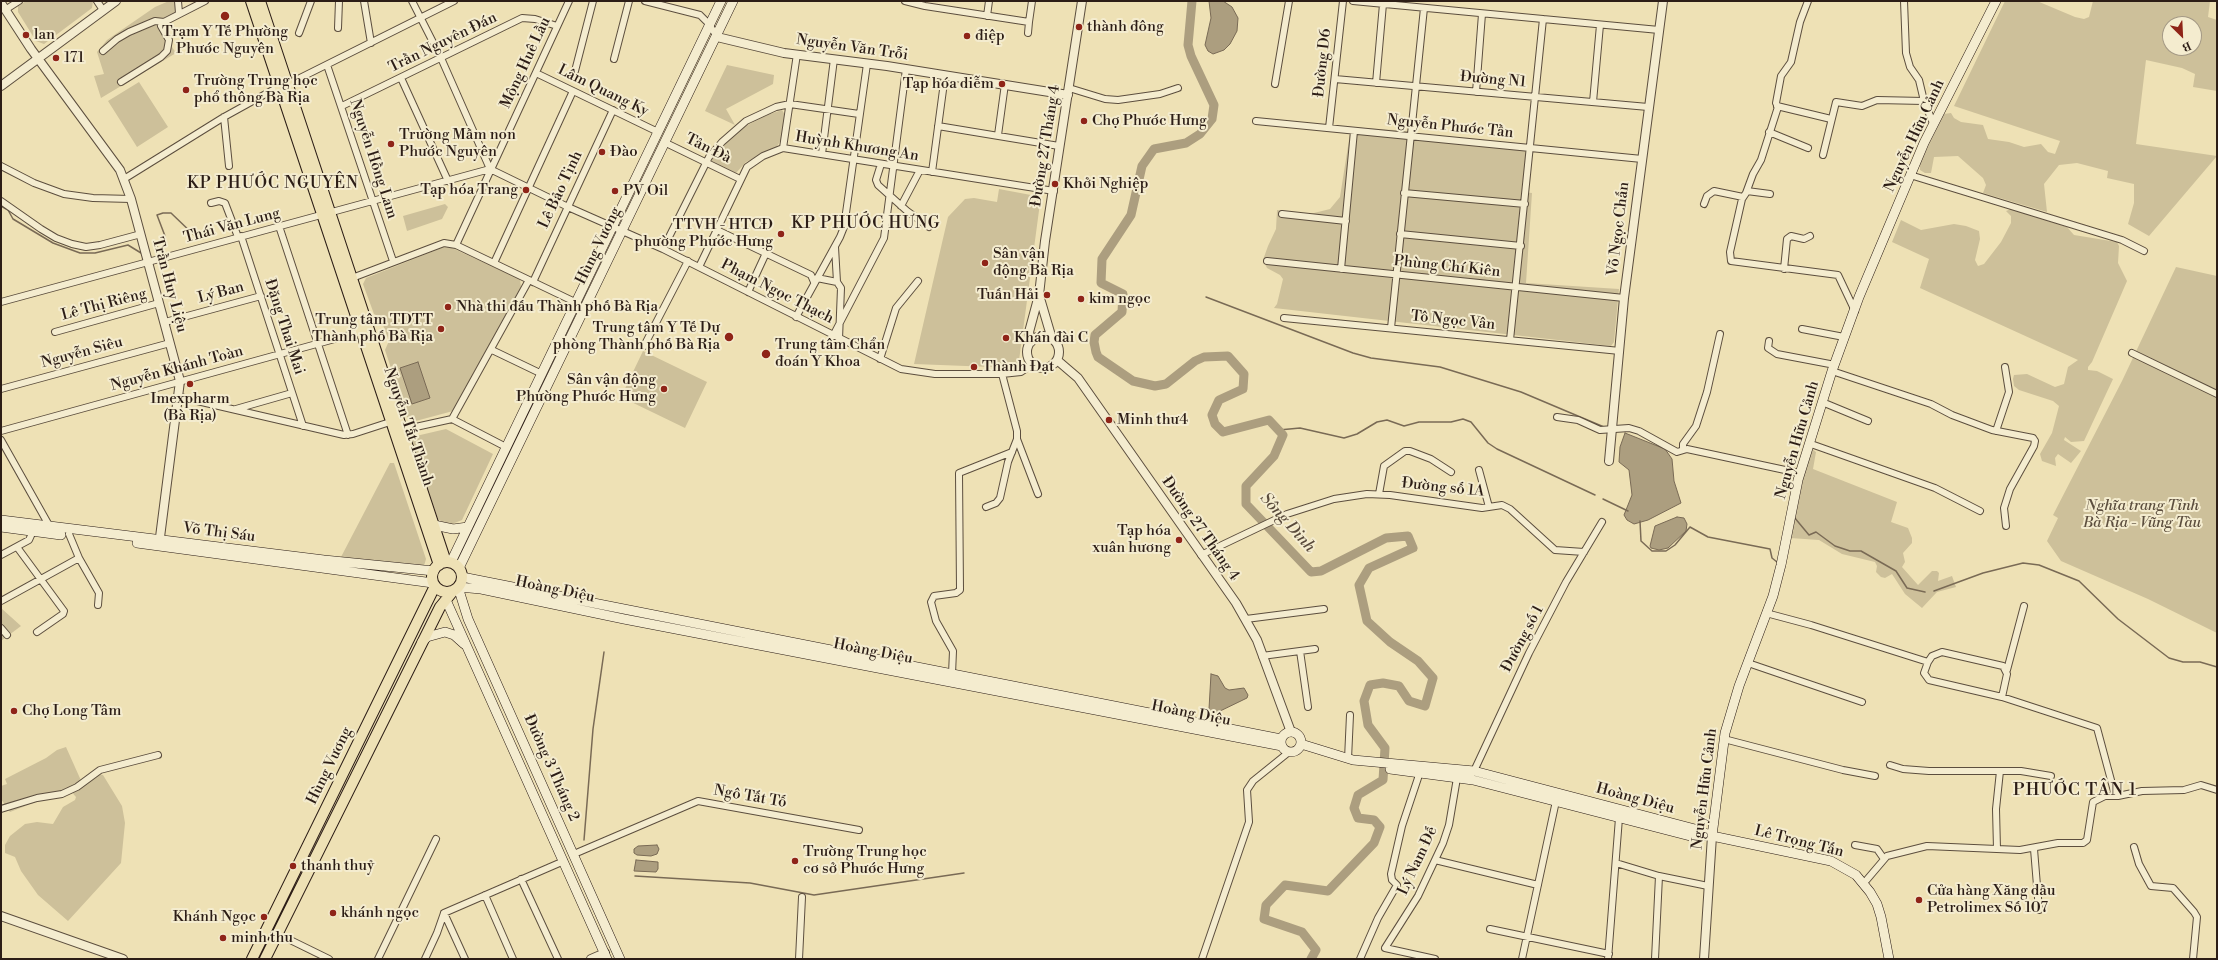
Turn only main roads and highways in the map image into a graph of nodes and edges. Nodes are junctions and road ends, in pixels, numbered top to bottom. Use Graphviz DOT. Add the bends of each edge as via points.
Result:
graph roads {
  1 [pos="251,1"];
  2 [pos="260,1"];
  3 [pos="720,1"];
  4 [pos="733,1"];
  5 [pos="1996,1"];
  6 [pos="284,85"];
  7 [pos="326,213"];
  8 [pos="1,520"];
  9 [pos="434,525"];
  10 [pos="1,527"];
  11 [pos="468,527"];
  12 [pos="59,531"];
  13 [pos="159,543"];
  14 [pos="449,568"];
  15 [pos="436,586"];
  16 [pos="456,589"];
  17 [pos="446,600"];
  18 [pos="730,635"];
  19 [pos="422,642"];
  20 [pos="471,653"];
  21 [pos="966,681"];
  22 [pos="1284,746"];
  23 [pos="1300,747"];
  24 [pos="1370,764"];
  25 [pos="1414,769"];
  26 [pos="1561,800"];
  27 [pos="1712,836"];
  28 [pos="308,843"];
  29 [pos="320,849"];
  30 [pos="267,928"];
  31 [pos="278,934"];
  32 [pos="606,956"];
  33 [pos="252,959"];
  34 [pos="265,959"];
  35 [pos="620,959"];
  36 [pos="1889,959"];
  1 -- 6 [label="main road, Nguyễn Tất Thành"];
  2 -- 6 [label="main road, Nguyễn Tất Thành"];
  3 -- 11 [label="main road, Hùng Vương"];
  4 -- 14 [label="main road, Hùng Vương" via="623,231"];
  5 -- 27 [label="main road, Nguyễn Hữu Cảnh" via="1933,123 1844,337 1799,473 1781,565 1724,739"];
  6 -- 7 [label="main road, Nguyễn Tất Thành"];
  7 -- 9 [label="main road, Nguyễn Tất Thành" via="352,278"];
  7 -- 14 [label="main road, Nguyễn Tất Thành" via="360,332 390,422"];
  8 -- 12 [label="main road, Võ Thị Sáu"];
  9 -- 11 [label="main road"];
  9 -- 14 [label="main road, Nguyễn Tất Thành"];
  10 -- 12 [label="main road, Võ Thị Sáu"];
  11 -- 14 [label="main road, Hùng Vương"];
  12 -- 13 [label="main road, Võ Thị Sáu"];
  13 -- 14 [label="main road, Võ Thị Sáu" via="324,560"];
  13 -- 15 [label="main road, Võ Thị Sáu"];
  14 -- 15 [label="main road"];
  14 -- 16 [label="main road, Hùng Vương"];
  14 -- 18 [label="main road, Hoàng Diệu"];
  15 -- 16 [label="main road" via="449,592"];
  15 -- 17 [label="main road"];
  15 -- 28 [label="main road, Hùng Vương"];
  16 -- 17 [label="main road, Hùng Vương"];
  16 -- 18 [label="main road, Hoàng Diệu" via="481,589"];
  16 -- 35 [label="main road, Đường 3 Tháng 2"];
  17 -- 19 [label="main road, Hùng Vương"];
  17 -- 20 [label="main road, Đường 3 Tháng 2"];
  18 -- 21 [label="main road, Hoàng Diệu"];
  18 -- 21 [label="main road, Hoàng Diệu" via="952,674"];
  19 -- 20 [label="main road" via="428,637 445,632 461,640"];
  19 -- 29 [label="main road, Hùng Vương"];
  20 -- 32 [label="main road, Đường 3 Tháng 2"];
  21 -- 22 [label="main road, Hoàng Diệu"];
  22 -- 23 [label="main road"];
  22 -- 23 [label="main road" via="1285,734 1291,732 1299,735"];
  23 -- 24 [label="main road"];
  23 -- 24 [label="main road" via="1341,762"];
  24 -- 25 [label="main road"];
  25 -- 26 [label="main road, Hoàng Diệu"];
  25 -- 26 [label="main road, Hoàng Diệu" via="1474,771"];
  26 -- 27 [label="main road, Hoàng Diệu" via="1695,829"];
  26 -- 27 [label="main road, Hoàng Diệu" via="1690,836"];
  27 -- 36 [label="main road, Lê Trọng Tấn" via="1831,861 1847,869 1864,882 1877,904"];
  28 -- 29 [label="main road"];
  28 -- 30 [label="main road, Hùng Vương"];
  29 -- 31 [label="main road, Hùng Vương"];
  30 -- 31 [label="main road"];
  30 -- 33 [label="main road, Hùng Vương"];
  31 -- 34 [label="main road, Hùng Vương"];
}
